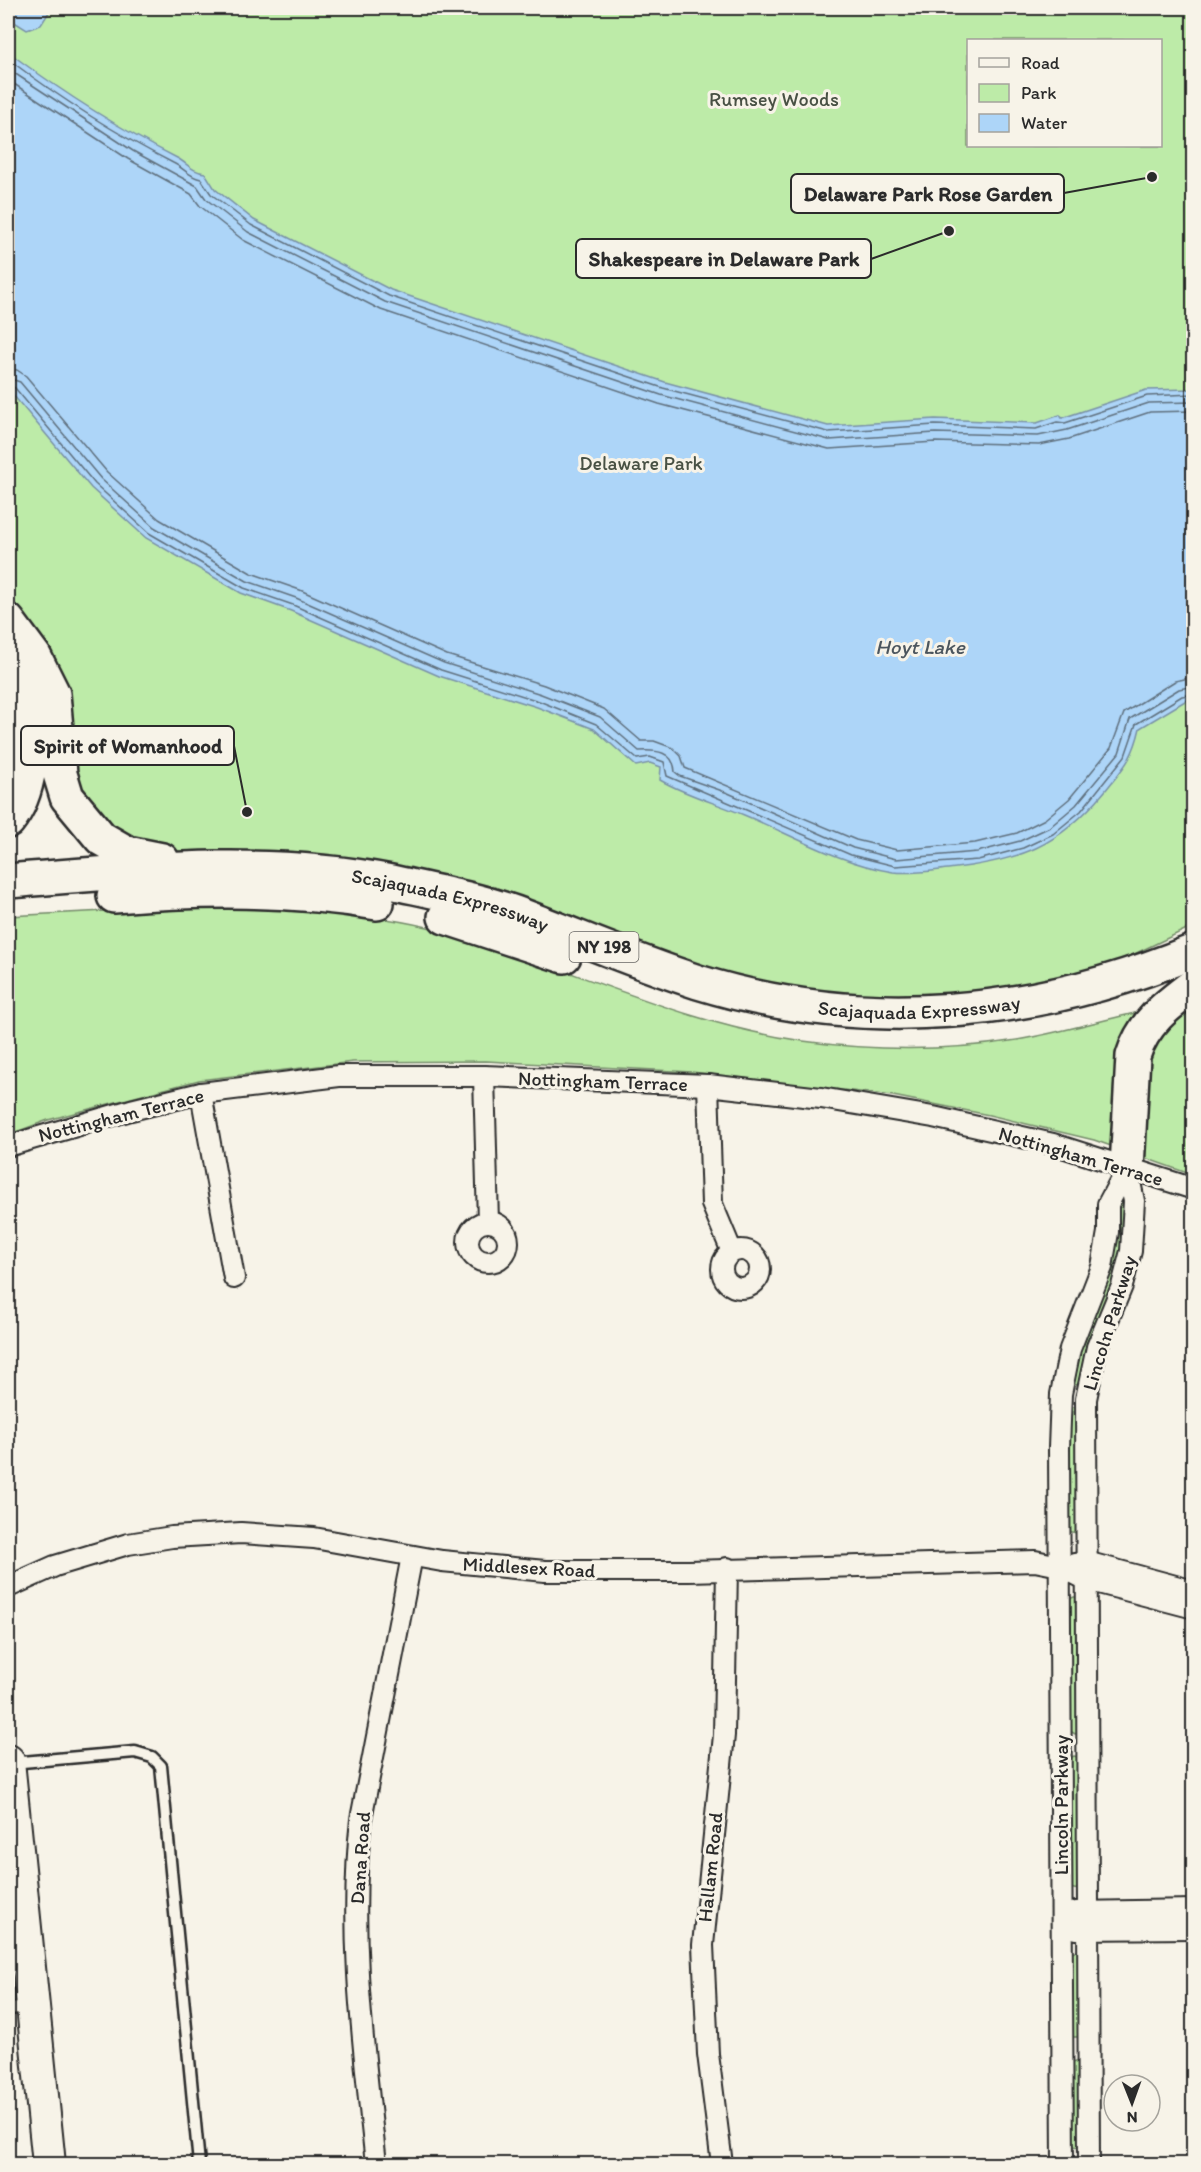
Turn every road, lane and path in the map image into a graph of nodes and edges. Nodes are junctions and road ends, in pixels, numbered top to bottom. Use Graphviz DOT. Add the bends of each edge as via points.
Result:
graph roads {
  1 [pos="8,621"];
  2 [pos="8,660"];
  3 [pos="8,821"];
  4 [pos="202,868"];
  5 [pos="8,880"];
  6 [pos="8,903"];
  7 [pos="1194,951"];
  8 [pos="1194,975"];
  9 [pos="1194,985"];
  10 [pos="484,1076"];
  11 [pos="708,1085"];
  12 [pos="201,1093"];
  13 [pos="8,1146"];
  14 [pos="1128,1168"];
  15 [pos="1194,1189"];
  16 [pos="488,1222"];
  17 [pos="732,1252"];
  18 [pos="234,1278"];
  19 [pos="1061,1394"];
  20 [pos="1086,1399"];
  21 [pos="412,1556"];
  22 [pos="1060,1566"];
  23 [pos="727,1568"];
  24 [pos="1087,1571"];
  25 [pos="8,1587"];
  26 [pos="1194,1591"];
  27 [pos="1194,1608"];
  28 [pos="1061,1746"];
  29 [pos="1087,1746"];
  30 [pos="8,1762"];
  31 [pos="1194,1910"];
  32 [pos="1088,1920"];
  33 [pos="1062,1921"];
  34 [pos="1194,1928"];
  35 [pos="20,2008"];
  36 [pos="1062,2049"];
  37 [pos="1089,2049"];
  38 [pos="49,2164"];
  39 [pos="200,2164"];
  40 [pos="376,2164"];
  41 [pos="722,2164"];
  42 [pos="1063,2164"];
  43 [pos="1089,2164"];
  1 -- 4 [label="highway" via="34,656 53,694 60,774 67,797 82,818 101,838 127,853"];
  2 -- 3 [label="highway" via="20,680 29,711 30,741 27,780"];
  4 -- 5 [label="highway, Scajaquada Expressway / NY 198"];
  4 -- 7 [label="highway, Scajaquada Expressway / NY 198" via="285,868 433,891 512,912 730,991 854,1011 917,1012 1010,1005 1102,985"];
  6 -- 8 [label="highway, Scajaquada Expressway / NY 198" via="212,890 342,897 455,919 722,1011 807,1028 880,1034 955,1033 1041,1022 1133,998"];
  9 -- 14 [label="highway" via="1147,1024 1138,1041 1133,1056"];
  10 -- 11 [label="street, Nottingham Terrace"];
  10 -- 12 [label="street, Nottingham Terrace" via="339,1076"];
  10 -- 16 [label="street"];
  11 -- 14 [label="street, Nottingham Terrace" via="821,1098 933,1117 1061,1146"];
  11 -- 17 [label="street" via="712,1204"];
  12 -- 13 [label="street, Nottingham Terrace"];
  12 -- 18 [label="street"];
  14 -- 15 [label="street, Nottingham Terrace"];
  14 -- 19 [label="street, Lincoln Parkway" via="1108,1204 1102,1267 1070,1349"];
  14 -- 20 [label="street, Lincoln Parkway" via="1134,1201 1131,1251 1122,1286 1097,1347"];
  19 -- 20 [label="street"];
  19 -- 22 [label="street, Lincoln Parkway"];
  20 -- 24 [label="street, Lincoln Parkway"];
  21 -- 23 [label="street, Middlesex Road" via="545,1571"];
  21 -- 25 [label="street, Middlesex Road" via="277,1534 172,1537 99,1551"];
  21 -- 40 [label="street, Dana Road" via="357,1857 357,1957"];
  22 -- 23 [label="street, Middlesex Road" via="1029,1561"];
  22 -- 24 [label="street, Middlesex Road"];
  22 -- 28 [label="street, Lincoln Parkway"];
  23 -- 41 [label="street, Hallam Road" via="724,1735 702,1945 708,2054"];
  24 -- 26 [label="street, Middlesex Road"];
  24 -- 27 [label="street, Middlesex Road"];
  24 -- 29 [label="street, Lincoln Parkway"];
  28 -- 29 [label="street"];
  28 -- 33 [label="street, Lincoln Parkway"];
  29 -- 32 [label="street, Lincoln Parkway"];
  30 -- 35 [label="main road"];
  30 -- 39 [label="lane" via="135,1752 152,1757 161,1766"];
  31 -- 32 [label="street"];
  32 -- 33 [label="street"];
  32 -- 34 [label="street"];
  32 -- 37 [label="street, Lincoln Parkway"];
  33 -- 36 [label="street, Lincoln Parkway"];
  35 -- 38 [label="main road"];
  36 -- 37 [label="street"];
  36 -- 42 [label="street, Lincoln Parkway"];
  37 -- 43 [label="street, Lincoln Parkway"];
}
